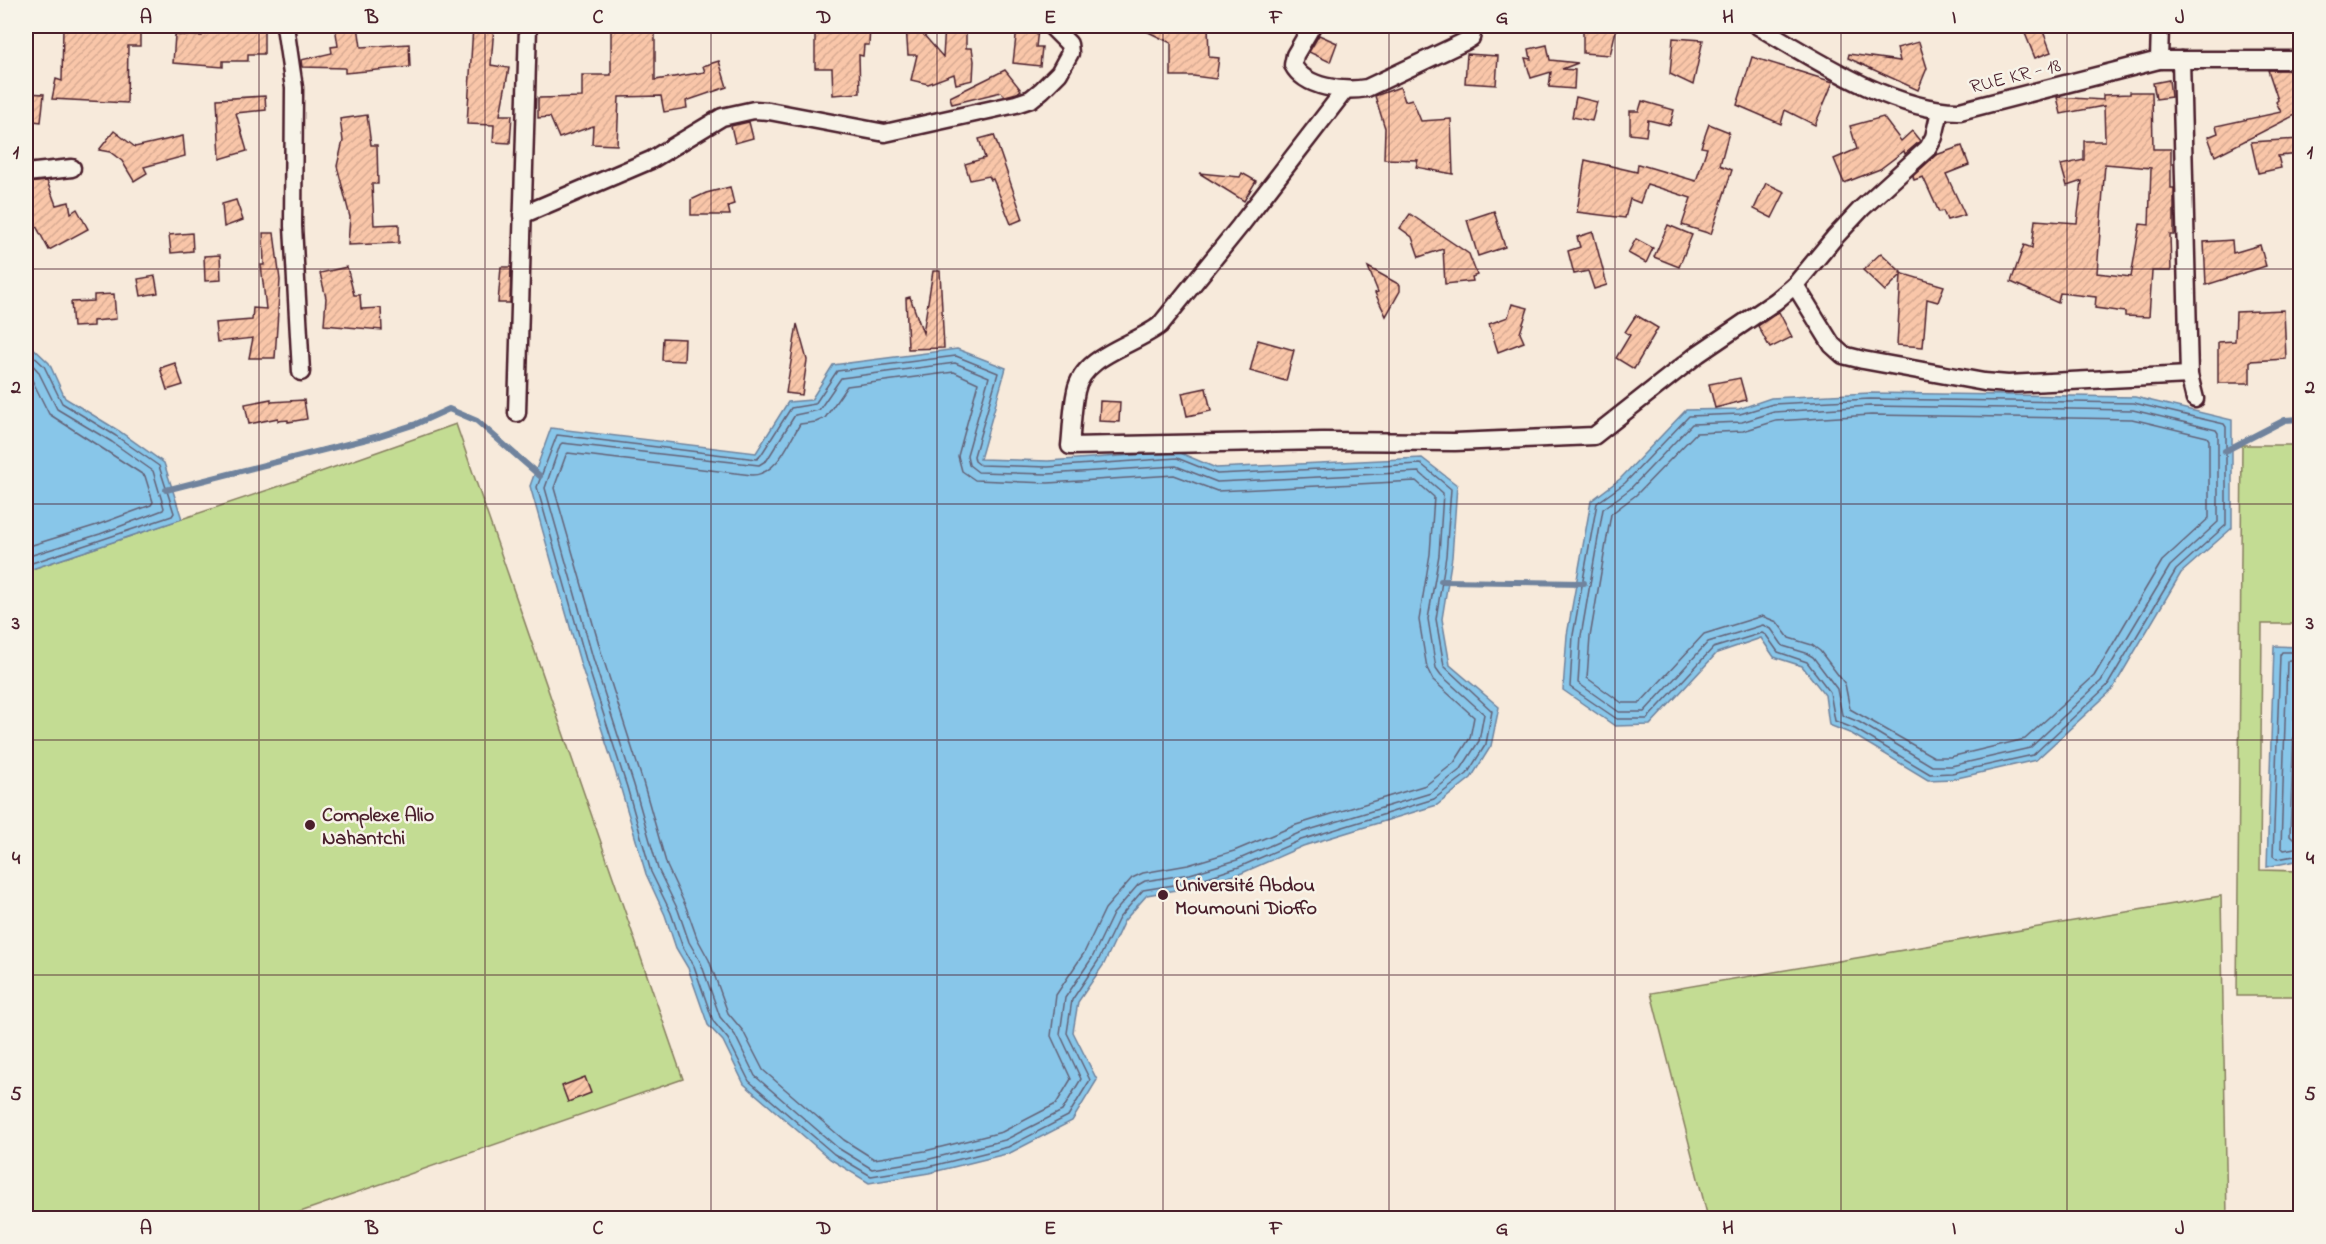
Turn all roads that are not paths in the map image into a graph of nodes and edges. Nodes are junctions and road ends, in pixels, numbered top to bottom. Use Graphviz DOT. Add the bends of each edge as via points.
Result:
graph roads {
  1 [pos="285,26"];
  2 [pos="528,26"];
  3 [pos="1051,26"];
  4 [pos="1312,26"];
  5 [pos="1474,26"];
  6 [pos="1758,26"];
  7 [pos="2160,26"];
  8 [pos="2159,60"];
  9 [pos="2181,60"];
  10 [pos="2301,60"];
  11 [pos="1345,90"];
  12 [pos="1940,111"];
  13 [pos="72,168"];
  14 [pos="26,173"];
  15 [pos="522,215"];
  16 [pos="1795,285"];
  17 [pos="301,372"];
  18 [pos="2188,375"];
  19 [pos="2195,399"];
  20 [pos="517,413"];
  1 -- 17 [label="street" via="294,88 292,226"];
  2 -- 15 [label="street"];
  3 -- 15 [label="street" via="1069,44 1070,53 1059,73 1031,99 885,133 769,111 734,113 635,168"];
  4 -- 11 [label="street" via="1295,55 1293,65 1297,74 1306,81"];
  5 -- 11 [label="street" via="1466,41 1367,87"];
  6 -- 12 [label="street, RUE KR - 18" via="1850,78 1914,105"];
  7 -- 8 [label="street"];
  8 -- 9 [label="street, RUE KR - 18"];
  8 -- 12 [label="street, RUE KR - 18" via="1960,111"];
  9 -- 10 [label="street, RUE KR - 18"];
  9 -- 18 [label="street"];
  11 -- 16 [label="street" via="1160,325 1089,365 1076,391 1070,446 1455,442 1594,436 1698,354"];
  12 -- 16 [label="street" via="1928,148 1862,208"];
  13 -- 14 [label="street"];
  15 -- 20 [label="street"];
  16 -- 18 [label="street" via="1832,345 1843,355 1863,360 2008,384"];
  18 -- 19 [label="street"];
}
